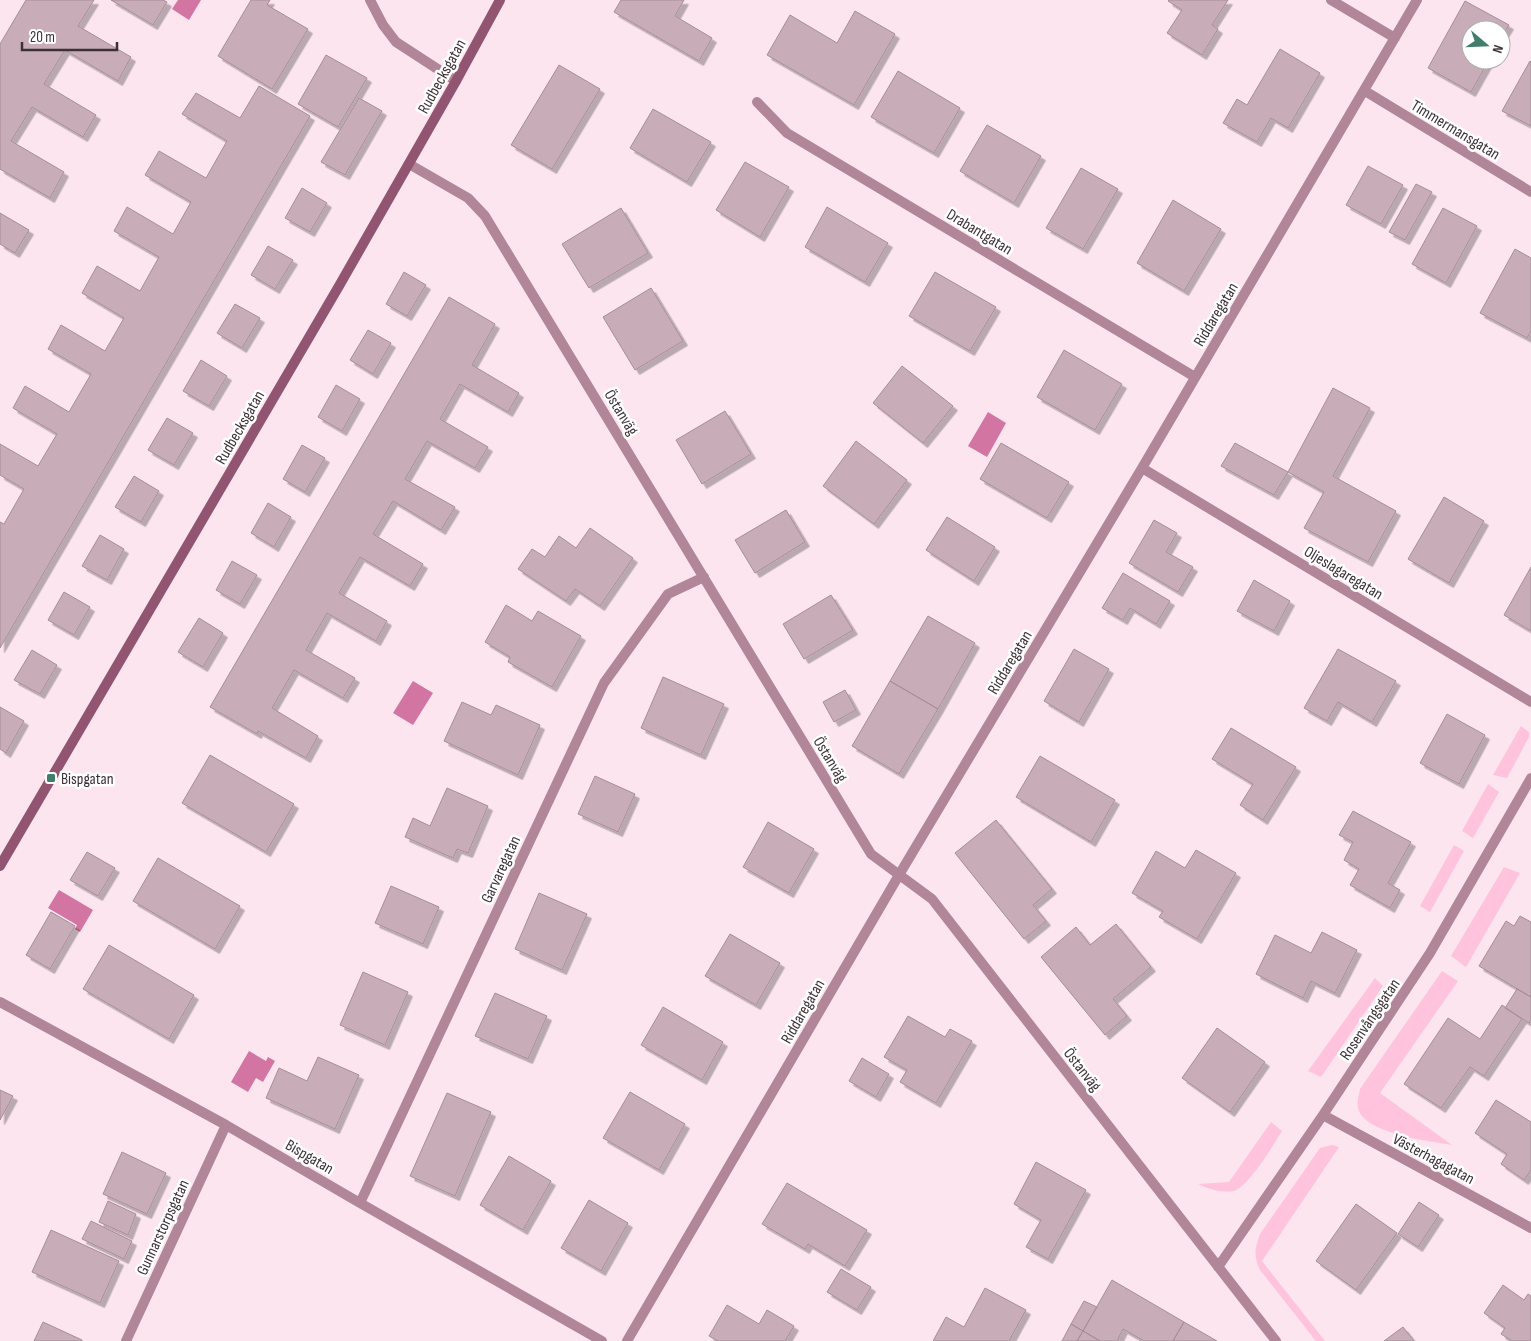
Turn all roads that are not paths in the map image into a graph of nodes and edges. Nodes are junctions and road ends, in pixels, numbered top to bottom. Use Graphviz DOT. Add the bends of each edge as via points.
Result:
graph roads {
  1 [pos="370,0"];
  2 [pos="500,0"];
  3 [pos="1332,0"];
  4 [pos="1418,0"];
  5 [pos="1395,38"];
  6 [pos="456,81"];
  7 [pos="1365,91"];
  8 [pos="756,102"];
  9 [pos="409,164"];
  10 [pos="1531,192"];
  11 [pos="1195,377"];
  12 [pos="1142,468"];
  13 [pos="704,577"];
  14 [pos="1531,702"];
  15 [pos="1531,778"];
  16 [pos="0,866"];
  17 [pos="899,875"];
  18 [pos="0,1002"];
  19 [pos="1323,1115"];
  20 [pos="226,1124"];
  21 [pos="360,1203"];
  22 [pos="1531,1228"];
  23 [pos="1218,1267"];
  24 [pos="126,1341"];
  25 [pos="602,1341"];
  26 [pos="627,1341"];
  27 [pos="1276,1341"];
  1 -- 6 [label="street" via="396,42"];
  2 -- 6 [label="street, Rudbecksgatan"];
  3 -- 5 [label="street"];
  4 -- 5 [label="street, Riddaregatan"];
  5 -- 7 [label="street, Riddaregatan"];
  6 -- 9 [label="street, Rudbecksgatan"];
  7 -- 10 [label="street, Timmermansgatan"];
  7 -- 11 [label="street, Riddaregatan"];
  8 -- 11 [label="street, Drabantgatan" via="787,133"];
  9 -- 13 [label="street, Östanväg" via="468,198 485,216"];
  9 -- 16 [label="street, Rudbecksgatan"];
  11 -- 12 [label="street, Riddaregatan"];
  12 -- 14 [label="street, Oljeslagaregatan"];
  12 -- 17 [label="street, Riddaregatan"];
  13 -- 17 [label="street, Östanväg" via="871,854"];
  13 -- 21 [label="street, Garvaregatan" via="668,594 604,683"];
  15 -- 19 [label="street, Rosenvångsgatan" via="1430,954"];
  17 -- 23 [label="street, Östanväg" via="932,899"];
  17 -- 26 [label="street, Riddaregatan"];
  18 -- 20 [label="street, Bispgatan"];
  19 -- 22 [label="street, Västerhagagatan"];
  19 -- 23 [label="street, Rosenvångsgatan"];
  20 -- 21 [label="street, Bispgatan"];
  20 -- 24 [label="street, Gunnarstorpsgatan"];
  21 -- 25 [label="street, Bispgatan"];
  23 -- 27 [label="street, Östanväg"];
}
